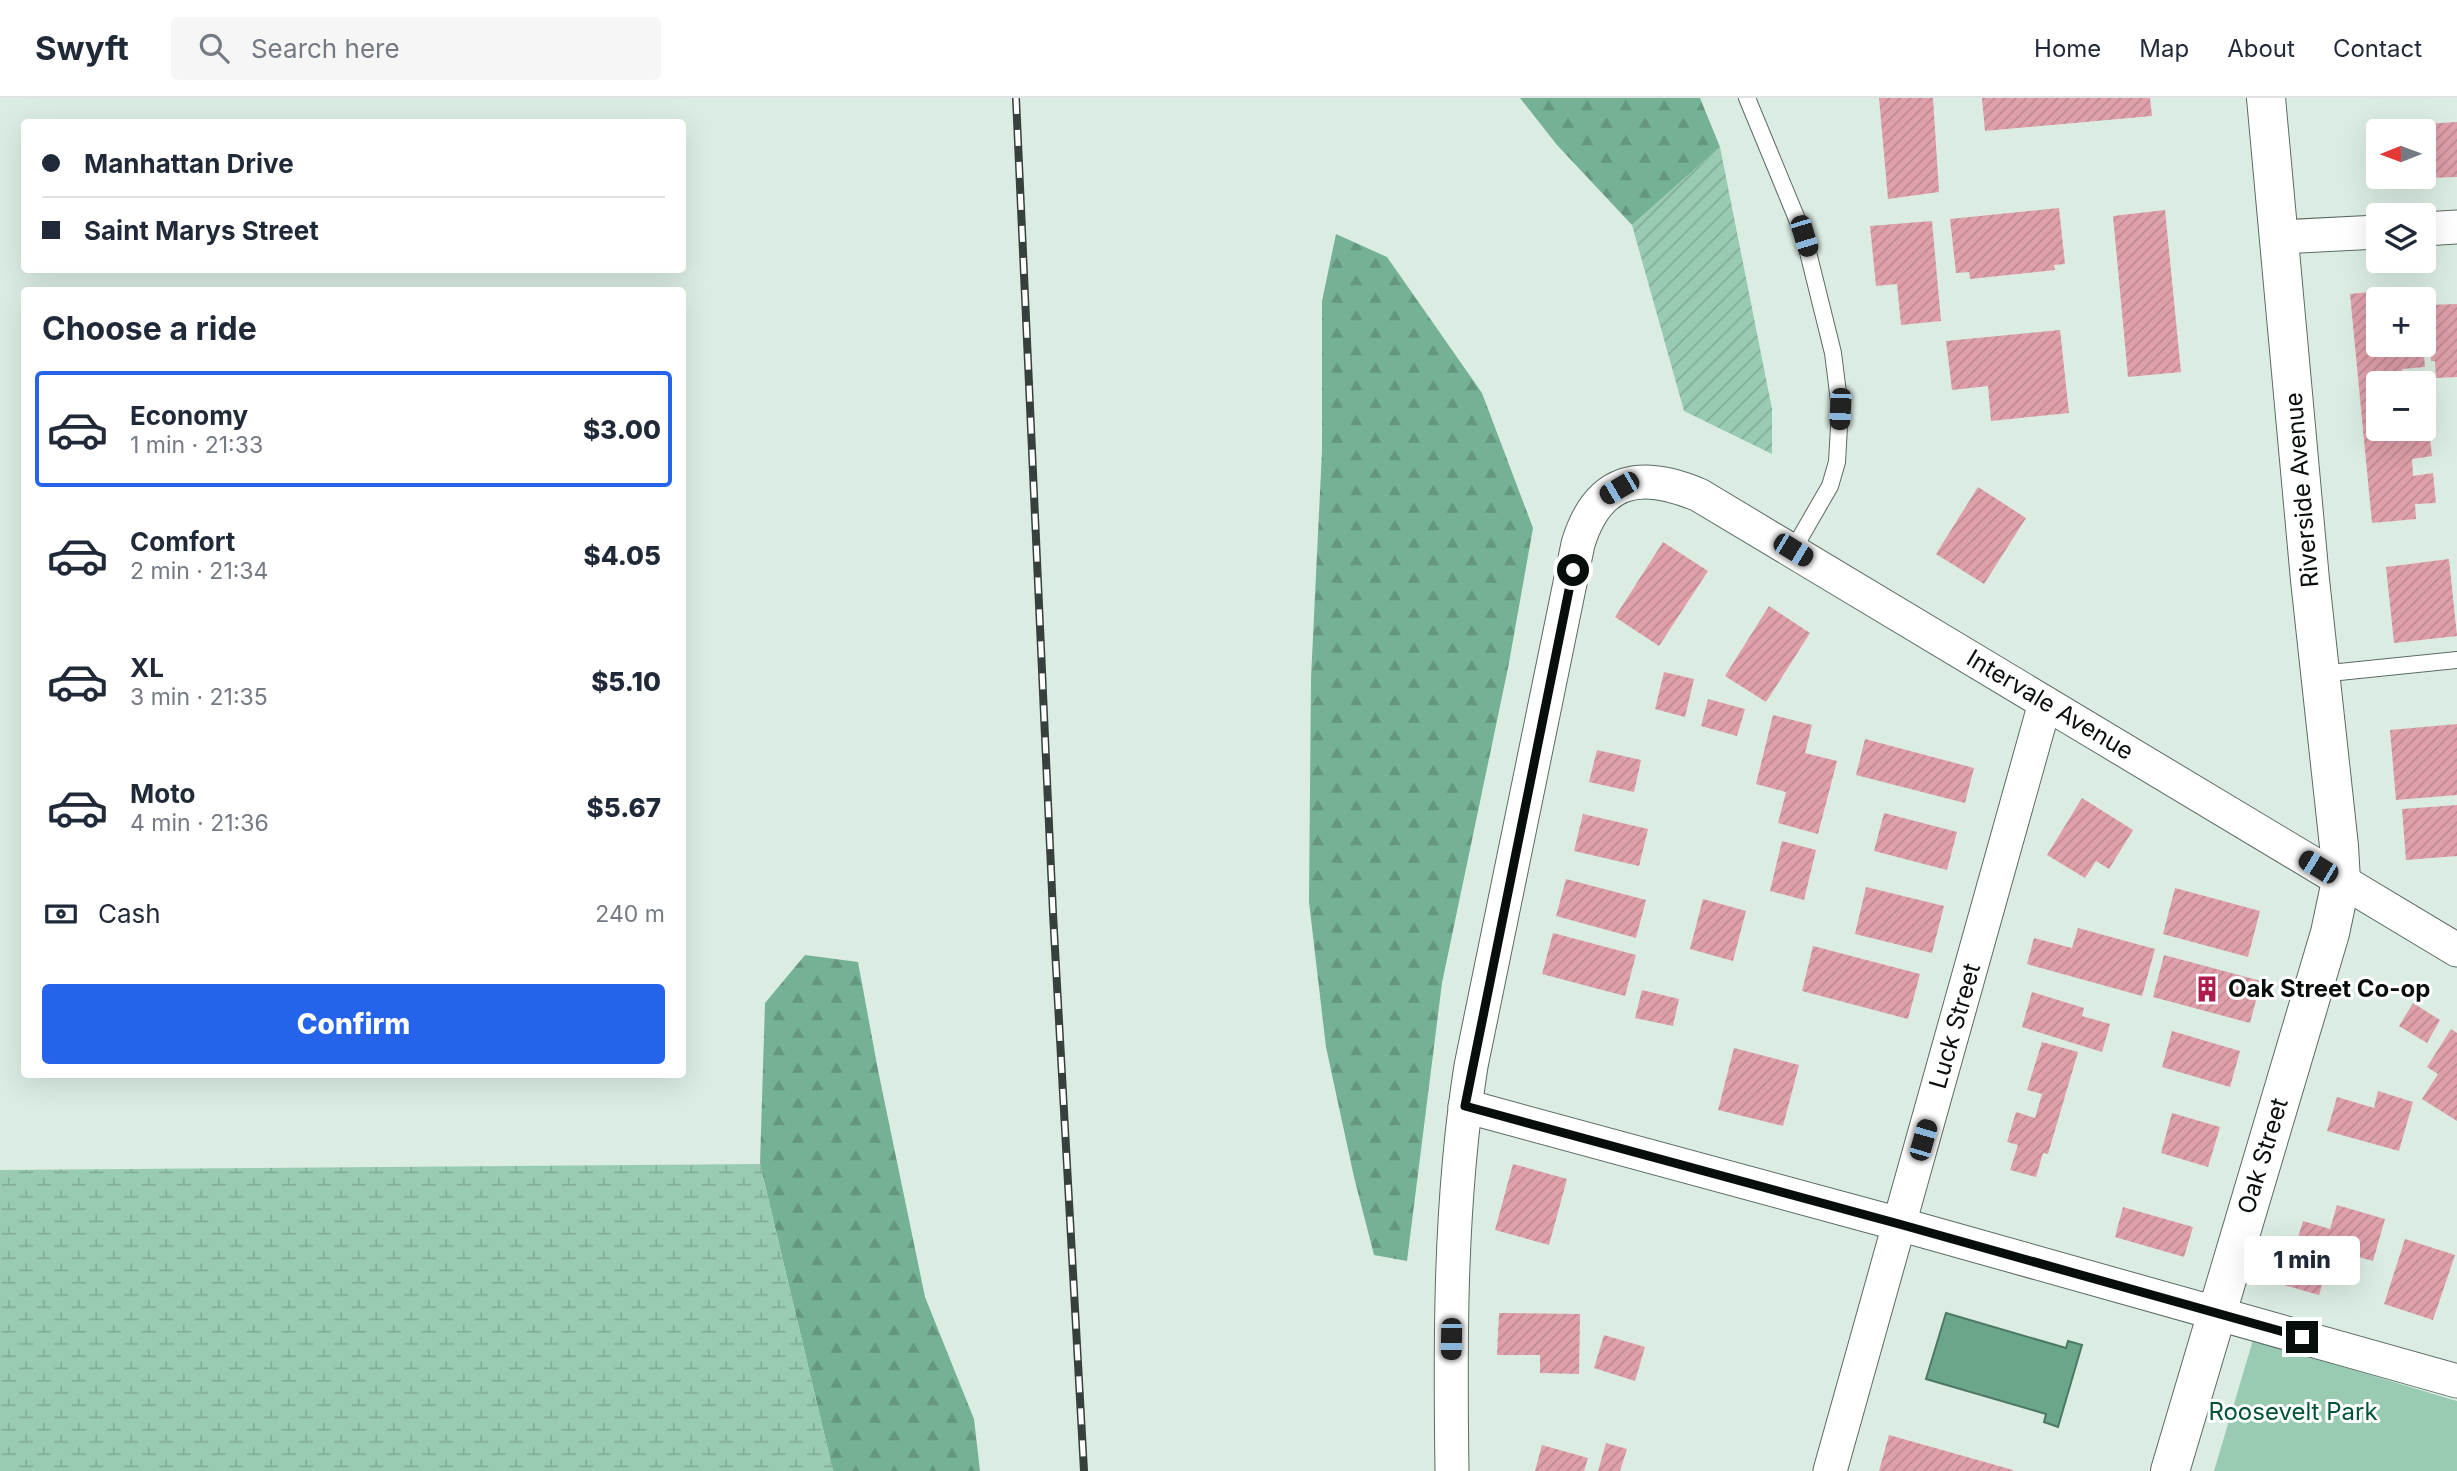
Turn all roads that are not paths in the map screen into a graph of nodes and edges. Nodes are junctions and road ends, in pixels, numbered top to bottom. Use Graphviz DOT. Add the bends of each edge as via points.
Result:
graph roads {
  1 [pos="1747,98"];
  2 [pos="2266,98"];
  3 [pos="2457,228"];
  4 [pos="2436,229"];
  5 [pos="2366,233"];
  6 [pos="2279,237"];
  7 [pos="1793,550"];
  8 [pos="2457,660"];
  9 [pos="2320,674"];
  10 [pos="2045,703"];
  11 [pos="2342,881"];
  12 [pos="2457,950"];
  13 [pos="1465,1106"];
  14 [pos="1899,1224"];
  15 [pos="2216,1313"];
  16 [pos="2457,1381"];
  17 [pos="1452,1471"];
  18 [pos="1830,1471"];
  19 [pos="2170,1471"];
  1 -- 7 [label="lane" via="1804,236 1833,353 1840,409 1837,462 1830,486"];
  2 -- 6 [label="street, Riverside Avenue"];
  3 -- 4 [label="street"];
  5 -- 6 [label="street"];
  6 -- 9 [label="street, Riverside Avenue"];
  7 -- 10 [label="street, Intervale Avenue"];
  7 -- 13 [label="street, Intervale Avenue" via="1699,495 1655,481 1636,482 1604,497 1588,517 1578,544"];
  8 -- 9 [label="lane"];
  9 -- 11 [label="street, Riverside Avenue"];
  10 -- 11 [label="street, Intervale Avenue"];
  10 -- 14 [label="street, Luck Street"];
  11 -- 12 [label="street, Intervale Avenue"];
  11 -- 15 [label="street, Oak Street"];
  13 -- 14 [label="street"];
  13 -- 17 [label="street" via="1452,1292"];
  14 -- 15 [label="street"];
  14 -- 18 [label="street, Luck Street"];
  15 -- 16 [label="street"];
  15 -- 19 [label="street, Oak Street"];
}
